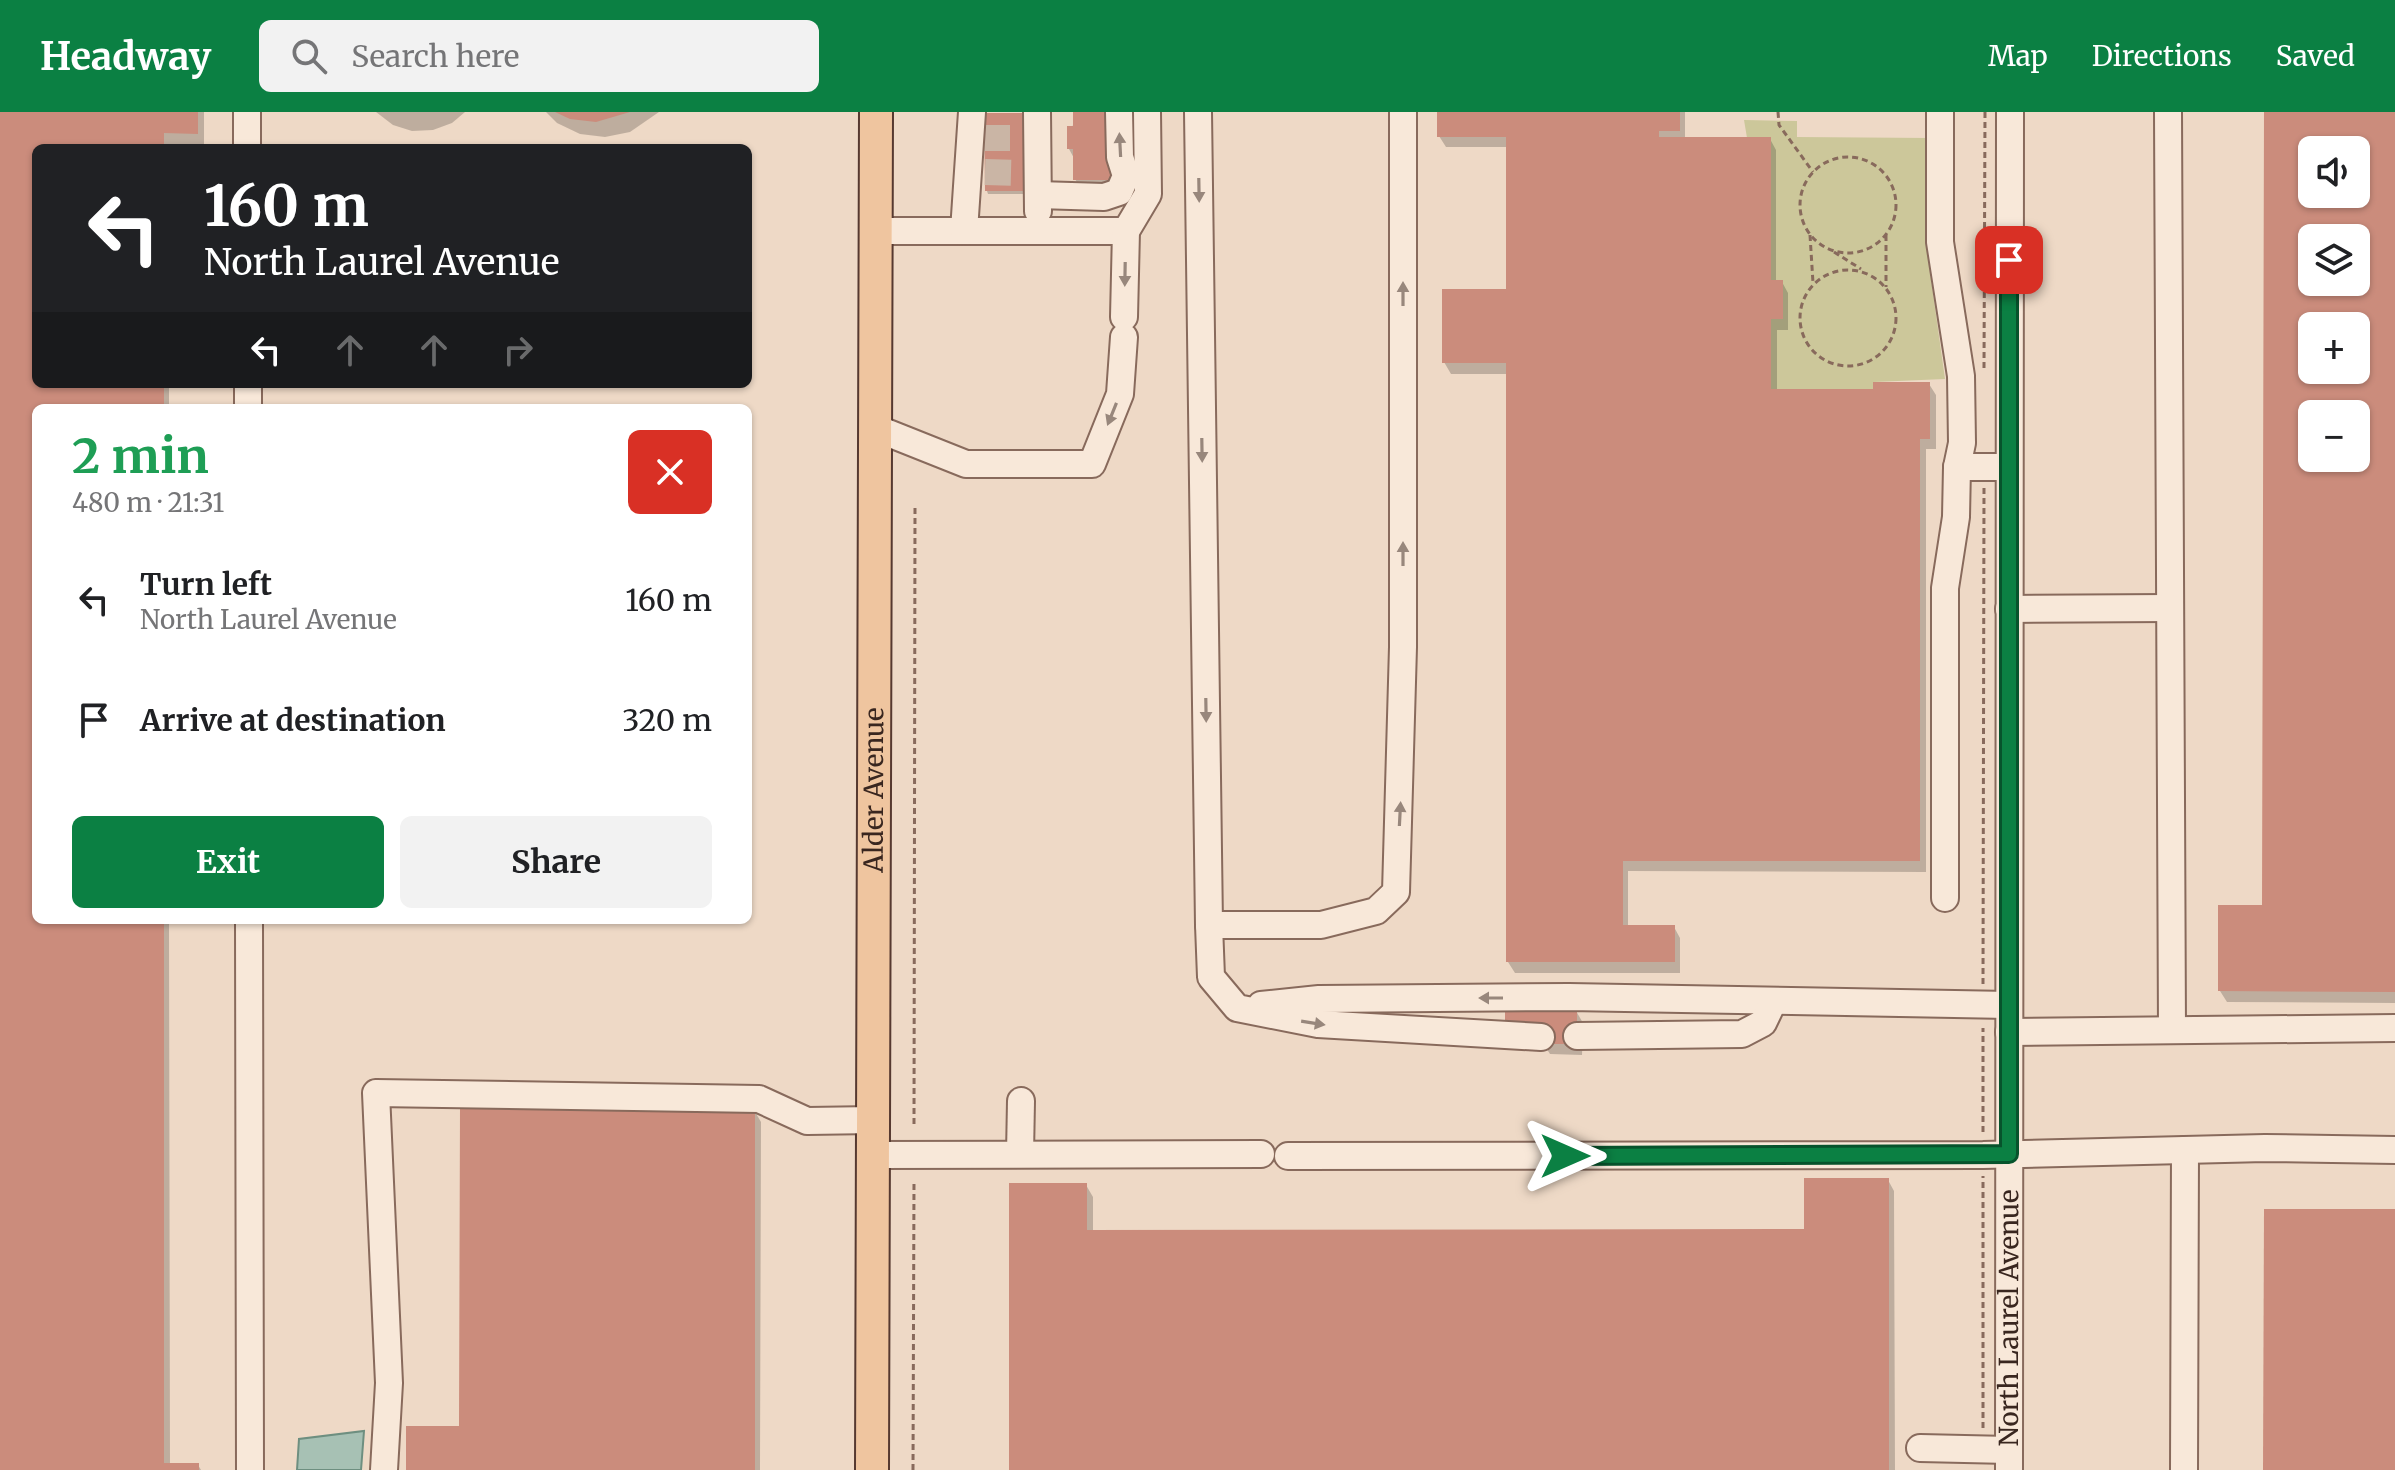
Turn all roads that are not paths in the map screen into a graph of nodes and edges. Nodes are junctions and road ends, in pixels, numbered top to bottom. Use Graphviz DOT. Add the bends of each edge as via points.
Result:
graph roads {
  1 [pos="247,112"];
  2 [pos="876,112"];
  3 [pos="972,112"];
  4 [pos="1119,112"];
  5 [pos="1147,112"];
  6 [pos="1198,112"];
  7 [pos="1403,112"];
  8 [pos="1940,112"];
  9 [pos="2010,112"];
  10 [pos="2168,112"];
  11 [pos="1033,129"];
  12 [pos="247,144"];
  13 [pos="1033,180"];
  14 [pos="874,231"];
  15 [pos="964,231"];
  16 [pos="1038,231"];
  17 [pos="1126,231"];
  18 [pos="873,427"];
  19 [pos="1957,467"];
  20 [pos="1996,467"];
  21 [pos="2170,608"];
  22 [pos="2009,609"];
  23 [pos="1945,898"];
  24 [pos="249,924"];
  25 [pos="1209,925"];
  26 [pos="1773,1002"];
  27 [pos="1996,1004"];
  28 [pos="1237,1008"];
  29 [pos="2395,1028"];
  30 [pos="2172,1030"];
  31 [pos="2009,1032"];
  32 [pos="1577,1036"];
  33 [pos="1541,1037"];
  34 [pos="1021,1101"];
  35 [pos="874,1120"];
  36 [pos="2185,1150"];
  37 [pos="2395,1150"];
  38 [pos="1020,1154"];
  39 [pos="1261,1154"];
  40 [pos="874,1155"];
  41 [pos="1996,1155"];
  42 [pos="1288,1156"];
  43 [pos="1920,1448"];
  44 [pos="2000,1457"];
  45 [pos="250,1470"];
  46 [pos="384,1470"];
  47 [pos="872,1470"];
  48 [pos="2184,1470"];
  1 -- 12 [label="street"];
  2 -- 14 [label="main road, Alder Avenue"];
  3 -- 15 [label="street" via="976,172"];
  13 -- 4 [label="street, one-way" via="1104,197 1119,192 1126,176"];
  5 -- 17 [label="street" via="1148,194"];
  6 -- 25 [label="street, one-way"];
  25 -- 7 [label="street, one-way" via="1321,925 1376,911 1396,892 1402,706"];
  8 -- 19 [label="street" via="1940,242 1961,376"];
  9 -- 20 [label="street, North Laurel Avenue"];
  10 -- 21 [label="street"];
  11 -- 13 [label="street"];
  13 -- 16 [label="street"];
  14 -- 15 [label="street"];
  14 -- 18 [label="main road, Alder Avenue"];
  15 -- 16 [label="street"];
  16 -- 17 [label="street"];
  17 -- 18 [label="street, one-way" via="1120,394 1092,464 966,464"];
  18 -- 35 [label="main road, Alder Avenue"];
  19 -- 20 [label="street"];
  19 -- 23 [label="street" via="1945,588"];
  20 -- 22 [label="street, North Laurel Avenue"];
  21 -- 22 [label="street"];
  21 -- 30 [label="street"];
  22 -- 27 [label="street, North Laurel Avenue"];
  24 -- 45 [label="street"];
  25 -- 28 [label="street" via="1211,977"];
  26 -- 27 [label="street"];
  26 -- 28 [label="street, one-way" via="1319,999"];
  26 -- 32 [label="street" via="1763,1023 1742,1034"];
  27 -- 31 [label="street, North Laurel Avenue"];
  28 -- 33 [label="street, one-way" via="1318,1024"];
  29 -- 30 [label="street"];
  30 -- 31 [label="street"];
  31 -- 41 [label="street, North Laurel Avenue"];
  34 -- 38 [label="street"];
  35 -- 40 [label="main road, Alder Avenue"];
  35 -- 46 [label="street" via="807,1121 759,1099 376,1093 389,1383"];
  36 -- 37 [label="street"];
  36 -- 41 [label="street"];
  36 -- 48 [label="street"];
  38 -- 39 [label="street"];
  38 -- 40 [label="street"];
  40 -- 47 [label="main road, Alder Avenue"];
  41 -- 42 [label="street"];
  41 -- 44 [label="street, North Laurel Avenue"];
  43 -- 44 [label="street"];
}
